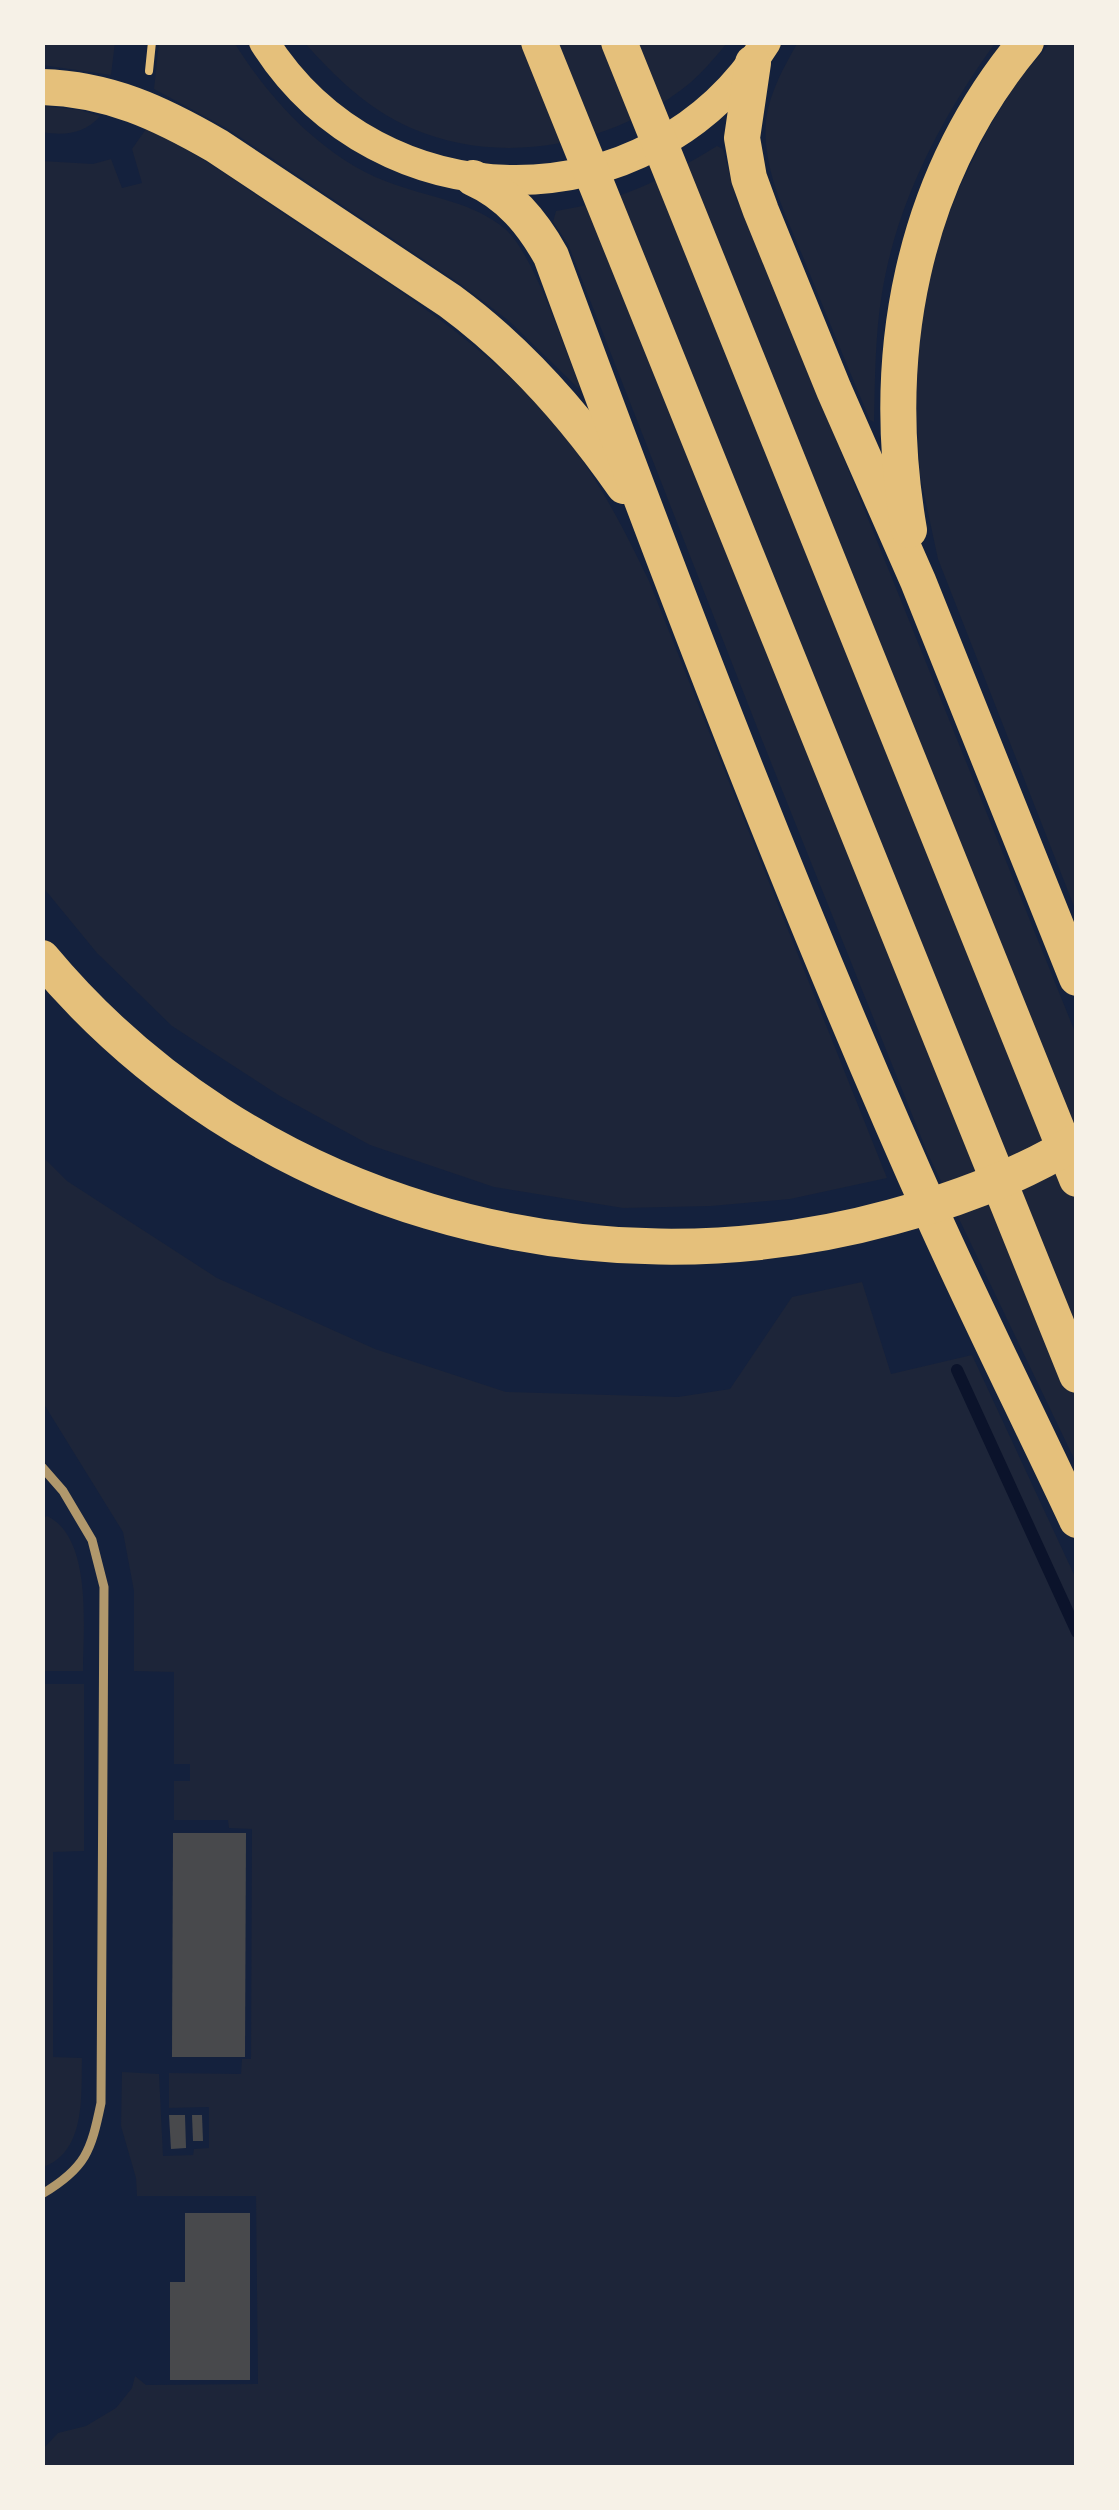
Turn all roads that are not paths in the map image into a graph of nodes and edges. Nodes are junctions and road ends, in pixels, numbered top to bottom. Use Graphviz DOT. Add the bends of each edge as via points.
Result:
graph roads {
  1 [pos="263,42"];
  2 [pos="539,42"];
  3 [pos="619,42"];
  4 [pos="1026,42"];
  5 [pos="759,52"];
  6 [pos="42,86"];
  7 [pos="473,178"];
  8 [pos="650,525"];
  9 [pos="917,581"];
  10 [pos="42,958"];
  11 [pos="1077,978"];
  12 [pos="1077,1141"];
  13 [pos="1077,1179"];
  14 [pos="1077,1375"];
  15 [pos="42,1467"];
  16 [pos="1077,1520"];
  17 [pos="42,2194"];
  1 -- 7 [label="main road" via="298,87 354,134 400,159"];
  2 -- 14 [label="highway"];
  3 -- 13 [label="highway"];
  4 -- 9 [label="highway" via="947,169 906,294 899,448"];
  5 -- 7 [label="main road" via="715,105 642,153 560,178"];
  5 -- 9 [label="highway" via="742,138 749,178"];
  6 -- 8 [label="highway" via="121,98 182,125 485,326 605,461"];
  7 -- 8 [label="highway" via="518,209 551,256"];
  8 -- 16 [label="highway" via="900,1139"];
  9 -- 11 [label="highway"];
  10 -- 12 [label="highway" via="159,1072 250,1133 346,1182 483,1228 653,1249 783,1241 937,1205"];
  15 -- 17 [label="lane" via="92,1540 104,1587 101,2103 92,2148"];
}
